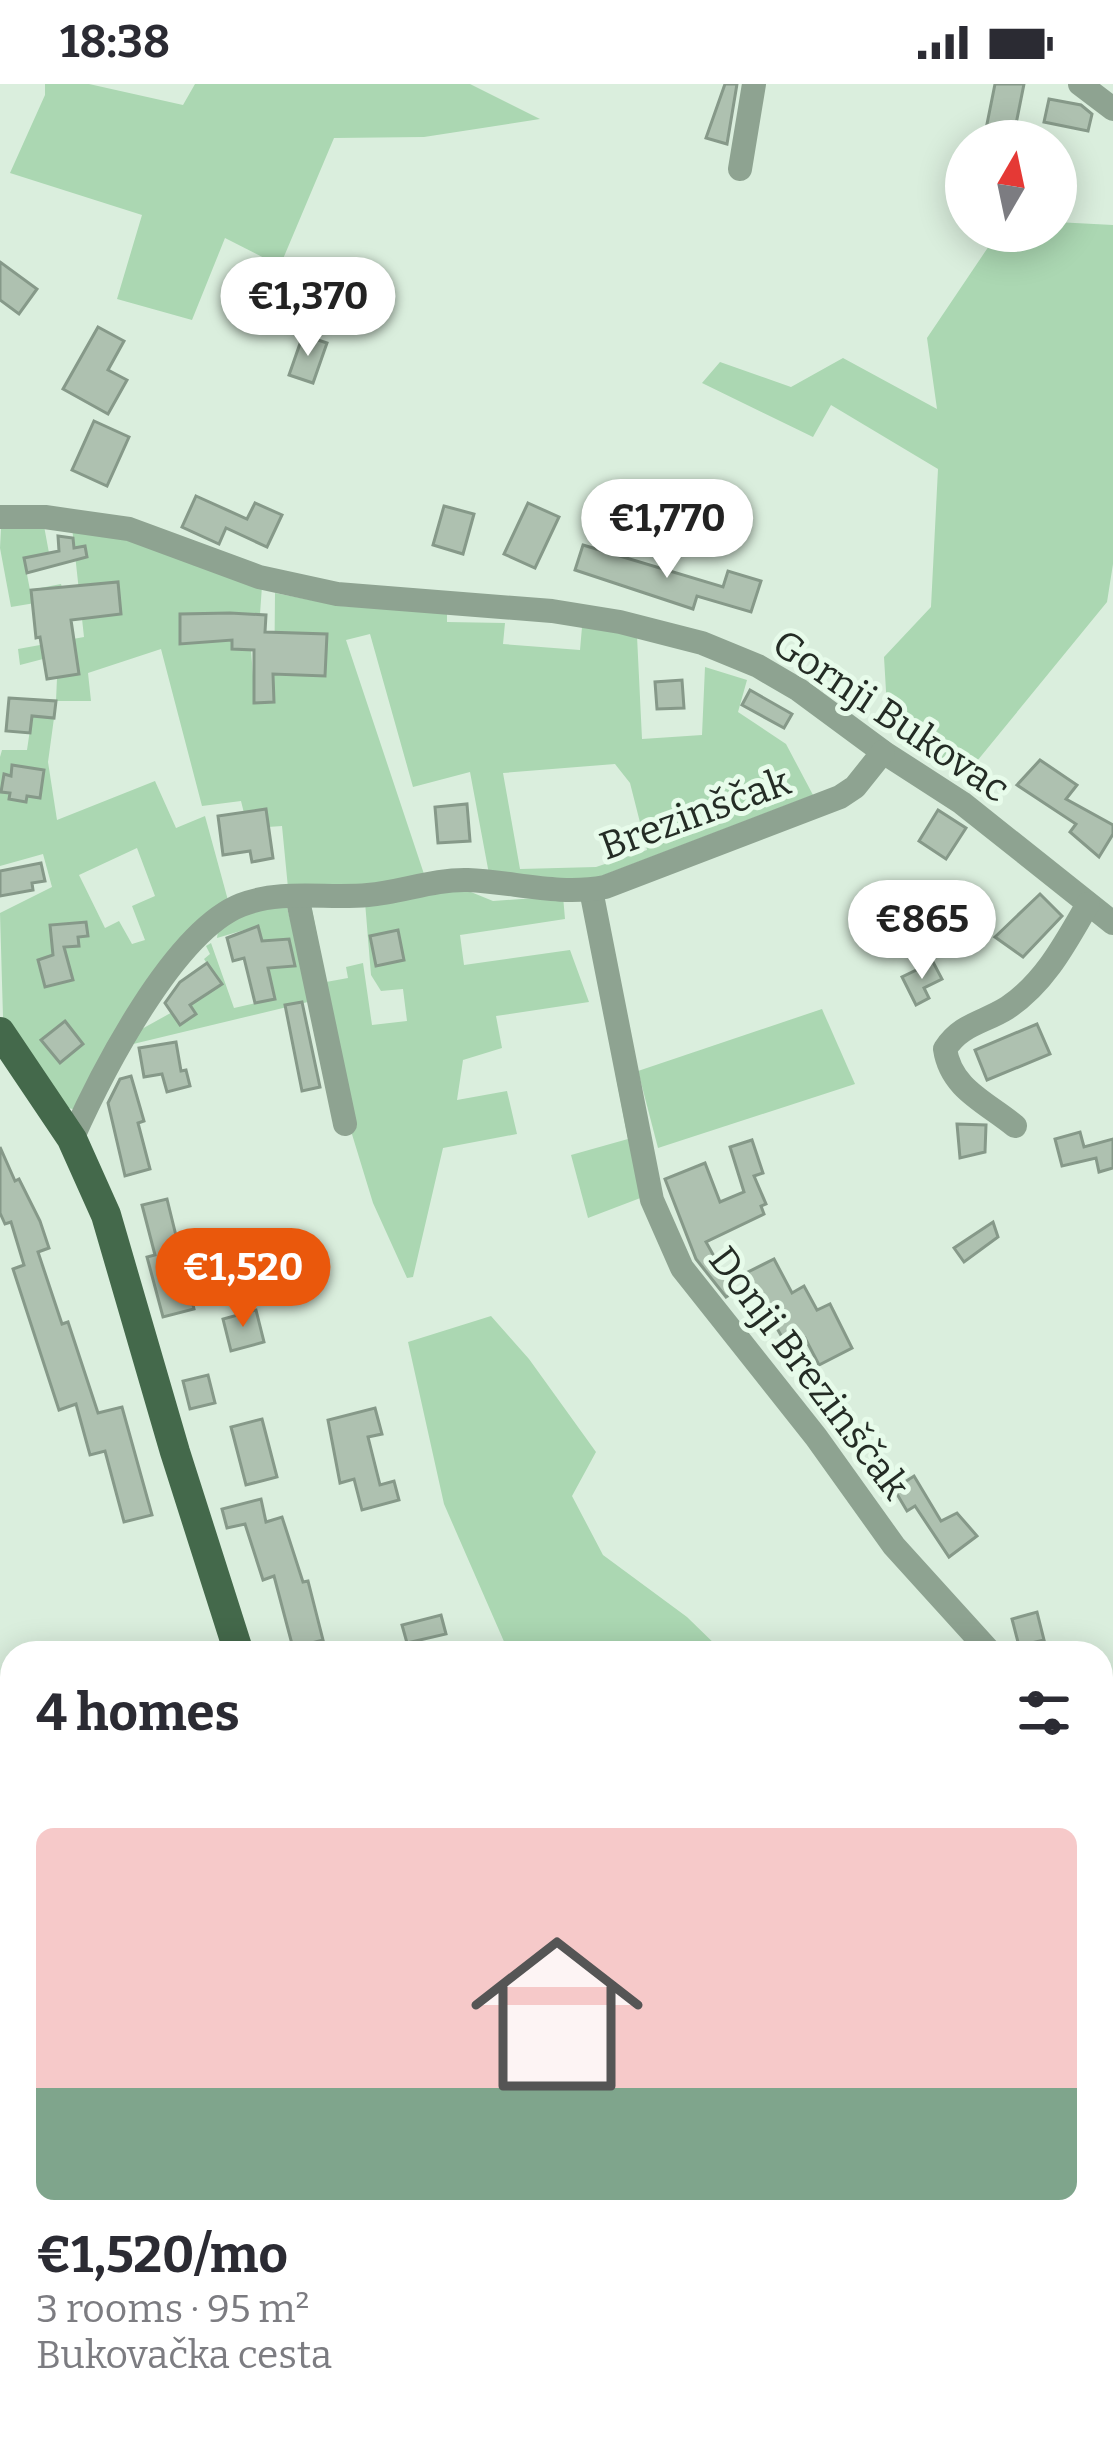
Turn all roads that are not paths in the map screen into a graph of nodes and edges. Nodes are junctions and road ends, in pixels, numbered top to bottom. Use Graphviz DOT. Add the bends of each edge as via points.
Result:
graph roads {
  1 [pos="754,84"];
  2 [pos="1080,84"];
  3 [pos="1113,109"];
  4 [pos="740,169"];
  5 [pos="0,517"];
  6 [pos="883,752"];
  7 [pos="591,890"];
  8 [pos="297,896"];
  9 [pos="1088,904"];
  10 [pos="1113,923"];
  11 [pos="0,1031"];
  12 [pos="345,1124"];
  13 [pos="1015,1126"];
  14 [pos="72,1139"];
  15 [pos="235,1641"];
  16 [pos="979,1641"];
  1 -- 4 [label="street"];
  2 -- 3 [label="street"];
  5 -- 6 [label="street, Gornji Bukovac" via="129,529 259,577 337,594 552,610 665,632 758,666"];
  6 -- 7 [label="street, Brezinščak" via="840,797"];
  6 -- 9 [label="street, Gornji Bukovac" via="962,803"];
  7 -- 8 [label="street, Brezinščak" via="454,880 374,895"];
  7 -- 16 [label="street, Donji Brezinščak" via="652,1200 682,1268 894,1546"];
  8 -- 12 [label="street"];
  8 -- 14 [label="street, Brezinščak" via="240,905 190,944 101,1075"];
  9 -- 10 [label="street, Gornji Bukovac"];
  9 -- 13 [label="street" via="1035,985 968,1025 945,1049 949,1072 964,1089"];
  11 -- 14 [label="main road"];
  14 -- 15 [label="main road" via="106,1215"];
}
